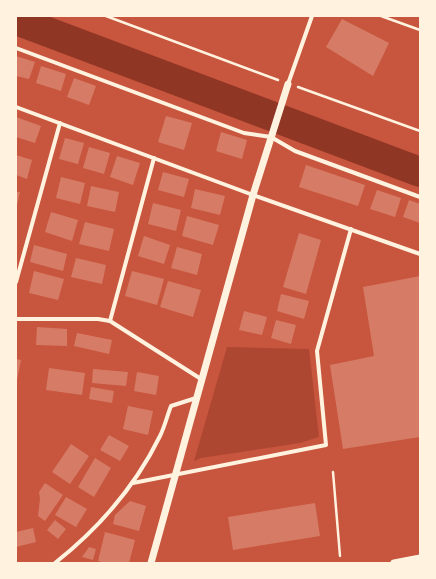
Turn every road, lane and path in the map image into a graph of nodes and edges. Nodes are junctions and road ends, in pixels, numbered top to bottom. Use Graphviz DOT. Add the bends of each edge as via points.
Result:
graph roads {
  1 [pos="106,16"];
  2 [pos="312,16"];
  3 [pos="382,16"];
  4 [pos="420,30"];
  5 [pos="16,48"];
  6 [pos="288,86"];
  7 [pos="16,107"];
  8 [pos="60,124"];
  9 [pos="420,131"];
  10 [pos="272,135"];
  11 [pos="154,158"];
  12 [pos="252,195"];
  13 [pos="420,197"];
  14 [pos="351,229"];
  15 [pos="420,254"];
  16 [pos="16,282"];
  17 [pos="16,319"];
  18 [pos="110,321"];
  19 [pos="201,379"];
  20 [pos="196,398"];
  21 [pos="333,472"];
  22 [pos="175,475"];
  23 [pos="133,483"];
  24 [pos="340,556"];
  25 [pos="420,558"];
  26 [pos="55,563"];
  27 [pos="151,563"];
  28 [pos="394,563"];
  1 -- 6 [label="path"];
  2 -- 6 [label="street"];
  3 -- 4 [label="path"];
  5 -- 10 [label="street" via="244,133"];
  6 -- 9 [label="path"];
  6 -- 10 [label="street"];
  7 -- 8 [label="street"];
  8 -- 11 [label="street"];
  8 -- 16 [label="street"];
  10 -- 12 [label="street"];
  10 -- 13 [label="street" via="295,151"];
  11 -- 12 [label="street"];
  11 -- 18 [label="street"];
  12 -- 14 [label="street"];
  12 -- 19 [label="street"];
  14 -- 15 [label="street"];
  14 -- 22 [label="street" via="317,351 326,445"];
  17 -- 18 [label="street"];
  18 -- 19 [label="street"];
  19 -- 20 [label="street"];
  20 -- 22 [label="street"];
  20 -- 23 [label="street" via="170,406 161,435"];
  21 -- 24 [label="path"];
  22 -- 23 [label="street"];
  22 -- 27 [label="street"];
  23 -- 26 [label="street" via="98,523"];
  25 -- 28 [label="street"];
}
